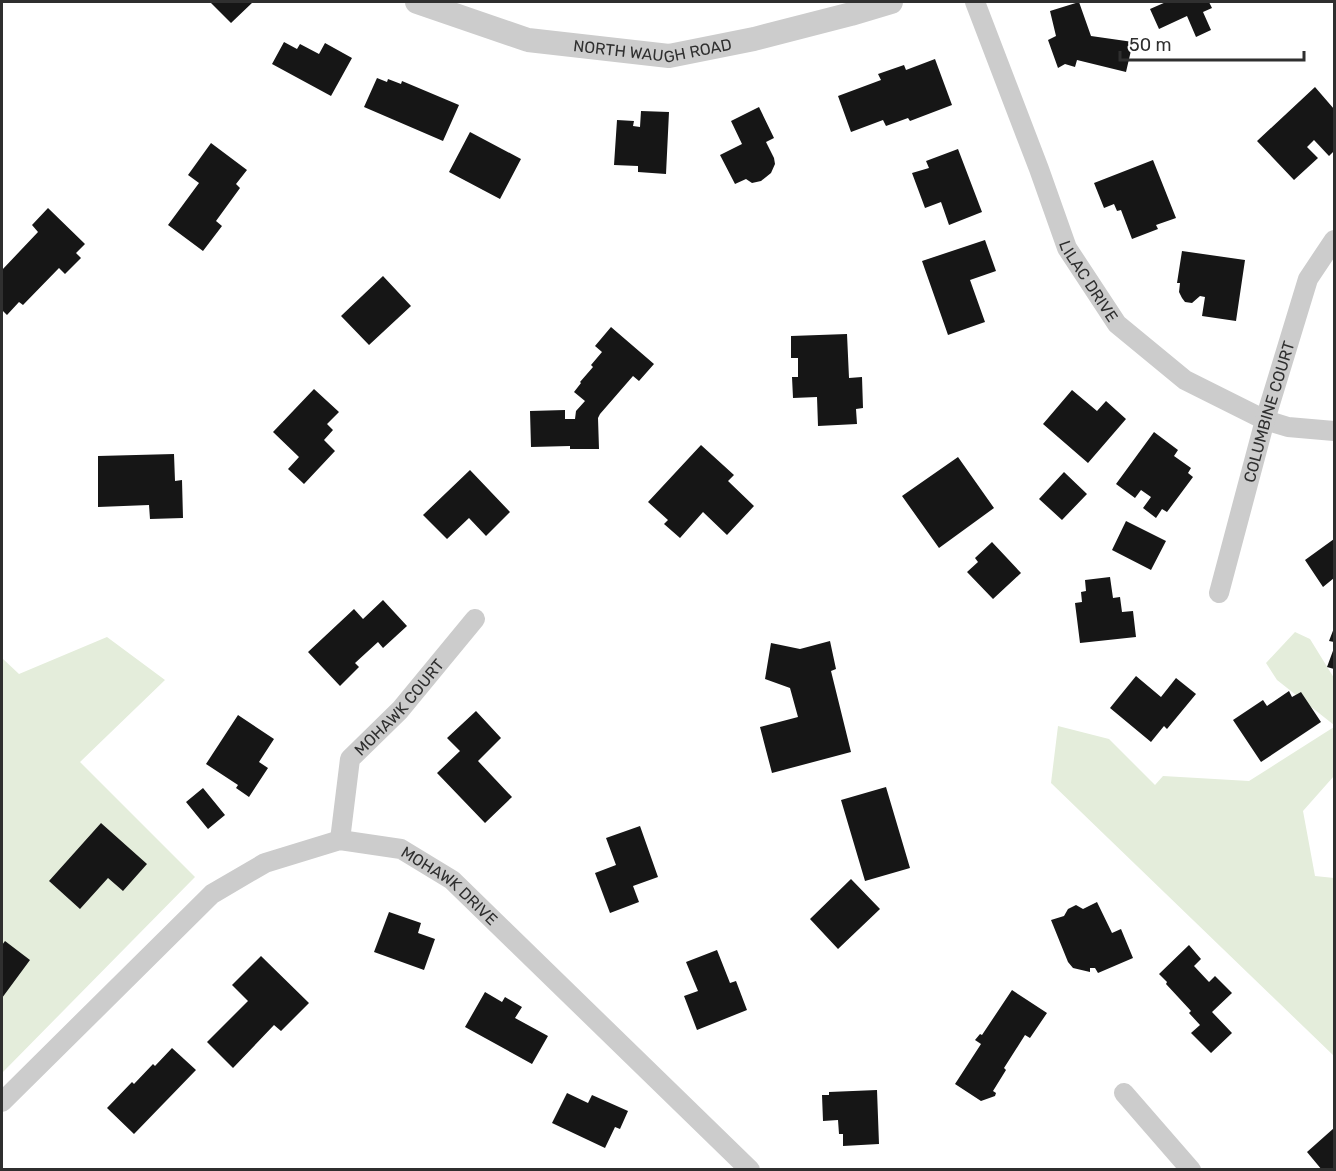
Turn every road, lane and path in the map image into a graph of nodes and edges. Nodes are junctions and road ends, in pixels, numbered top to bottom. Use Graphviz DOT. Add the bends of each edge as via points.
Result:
graph roads {
  1 [pos="417,2"];
  2 [pos="891,2"];
  3 [pos="975,2"];
  4 [pos="1335,240"];
  5 [pos="1265,420"];
  6 [pos="1335,431"];
  7 [pos="1219,593"];
  8 [pos="475,619"];
  9 [pos="340,840"];
  10 [pos="1124,1093"];
  11 [pos="2,1102"];
  12 [pos="750,1170"];
  13 [pos="1191,1170"];
  1 -- 2 [label="street, NORTH WAUGH ROAD" via="528,40 669,56 754,39"];
  3 -- 5 [label="street, LILAC DRIVE" via="1068,248 1117,324 1185,380"];
  4 -- 5 [label="street, COLUMBINE COURT" via="1308,279"];
  5 -- 6 [label="street, LILAC DRIVE" via="1288,427"];
  5 -- 7 [label="street, COLUMBINE COURT"];
  8 -- 9 [label="street, MOHAWK COURT" via="400,710 350,759"];
  9 -- 11 [label="street, MOHAWK DRIVE" via="264,863 212,894"];
  9 -- 12 [label="street, MOHAWK DRIVE" via="400,849 452,880"];
  10 -- 13 [label="street"];
}
